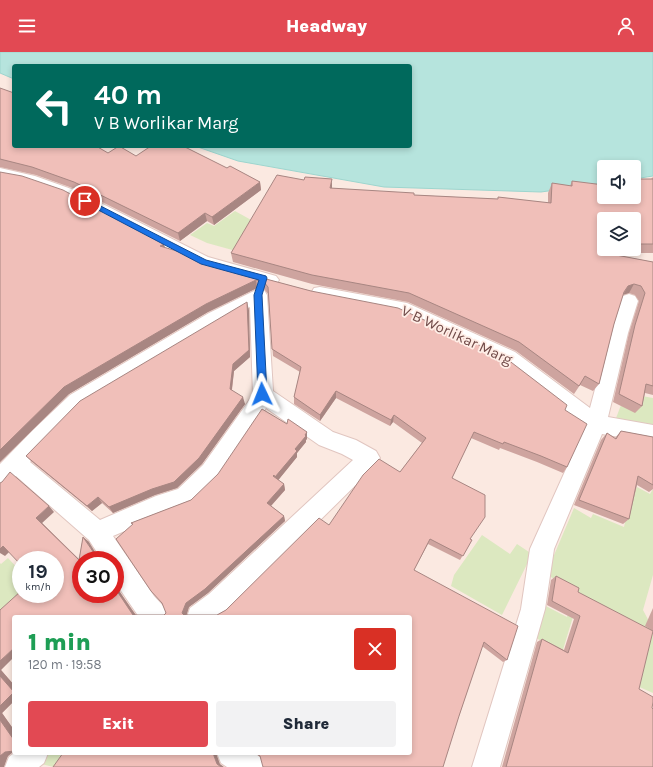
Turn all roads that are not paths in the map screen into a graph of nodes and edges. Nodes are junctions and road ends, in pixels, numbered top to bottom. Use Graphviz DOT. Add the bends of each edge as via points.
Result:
graph roads {
  1 [pos="0,173"];
  2 [pos="284,284"];
  3 [pos="261,287"];
  4 [pos="305,290"];
  5 [pos="629,301"];
  6 [pos="265,395"];
  7 [pos="596,424"];
  8 [pos="653,434"];
  9 [pos="16,463"];
  10 [pos="0,479"];
  11 [pos="97,532"];
  12 [pos="109,551"];
  13 [pos="124,574"];
  14 [pos="154,615"];
  15 [pos="202,615"];
  16 [pos="32,755"];
  17 [pos="234,755"];
  18 [pos="19,767"];
  19 [pos="250,767"];
  20 [pos="486,767"];
  1 -- 3 [label="street" via="30,179 72,194 203,262"];
  2 -- 3 [label="street"];
  3 -- 6 [label="street" via="262,394"];
  3 -- 9 [label="street" via="77,401"];
  4 -- 7 [label="street, V B Worlikar Marg" via="401,308 508,357"];
  5 -- 7 [label="street" via="618,333"];
  6 -- 11 [label="street" via="212,472 185,497 164,503"];
  6 -- 15 [label="street" via="326,439 369,458 218,603"];
  7 -- 8 [label="street, V B Worlikar Marg"];
  7 -- 20 [label="street" via="542,549 533,609"];
  9 -- 10 [label="street"];
  9 -- 11 [label="street"];
  11 -- 12 [label="street"];
  13 -- 14 [label="street"];
  16 -- 18 [label="street"];
  17 -- 19 [label="street"];
}
